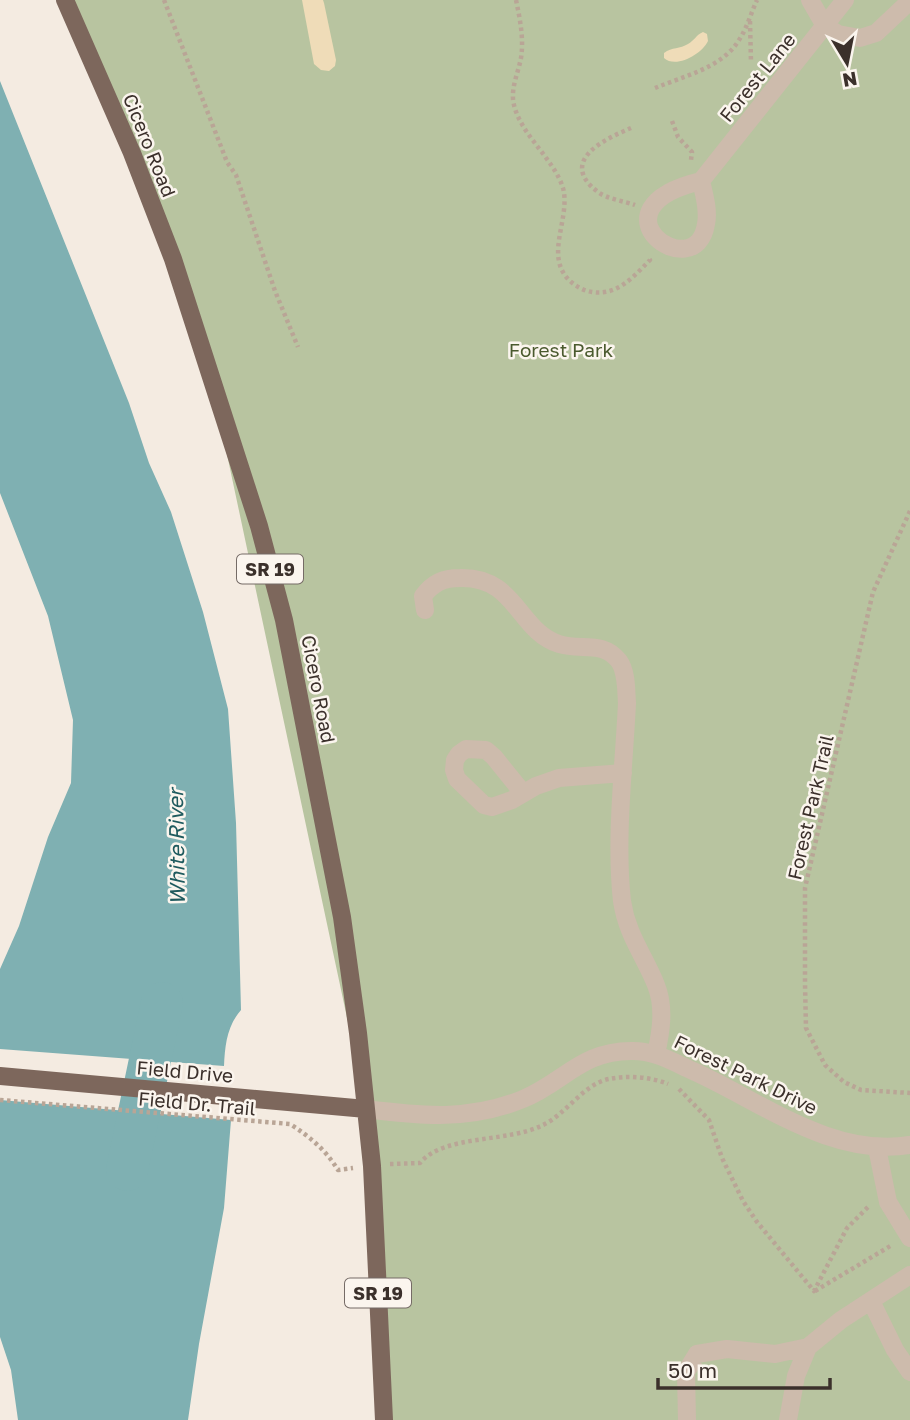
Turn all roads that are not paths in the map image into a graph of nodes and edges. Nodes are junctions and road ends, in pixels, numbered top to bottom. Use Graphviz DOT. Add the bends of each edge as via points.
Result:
graph roads {
  1 [pos="65,0"];
  2 [pos="810,0"];
  3 [pos="845,0"];
  4 [pos="910,1"];
  5 [pos="824,26"];
  6 [pos="701,181"];
  7 [pos="425,610"];
  8 [pos="623,773"];
  9 [pos="523,793"];
  10 [pos="656,1054"];
  11 [pos="0,1076"];
  12 [pos="366,1110"];
  13 [pos="910,1145"];
  14 [pos="877,1148"];
  15 [pos="908,1234"];
  16 [pos="910,1275"];
  17 [pos="871,1301"];
  18 [pos="808,1348"];
  19 [pos="910,1372"];
  20 [pos="384,1420"];
  21 [pos="687,1420"];
  22 [pos="788,1420"];
  1 -- 12 [label="main road, Cicero Road / SR 19" via="173,260 266,553 284,620 342,917"];
  2 -- 5 [label="street"];
  3 -- 5 [label="street, Forest Lane"];
  4 -- 5 [label="street" via="876,33 860,38"];
  5 -- 6 [label="street, Forest Lane"];
  7 -- 8 [label="street" via="423,596 431,585 472,578 492,584 559,644 598,647 620,662 628,703"];
  8 -- 9 [label="street" via="559,778"];
  8 -- 10 [label="street" via="622,901 633,942 660,999"];
  10 -- 12 [label="street, Forest Park Drive" via="603,1055 525,1098 472,1113 428,1117"];
  10 -- 14 [label="street, Forest Park Drive" via="794,1122"];
  11 -- 12 [label="main road, Field Drive"];
  12 -- 20 [label="main road, Cicero Road / SR 19"];
  13 -- 14 [label="street, Forest Park Drive"];
  14 -- 15 [label="street" via="888,1202"];
  16 -- 17 [label="street"];
  17 -- 18 [label="street"];
  17 -- 19 [label="street"];
  18 -- 21 [label="street" via="775,1354 726,1349 697,1354 686,1372"];
  18 -- 22 [label="street" via="796,1376"];
}
